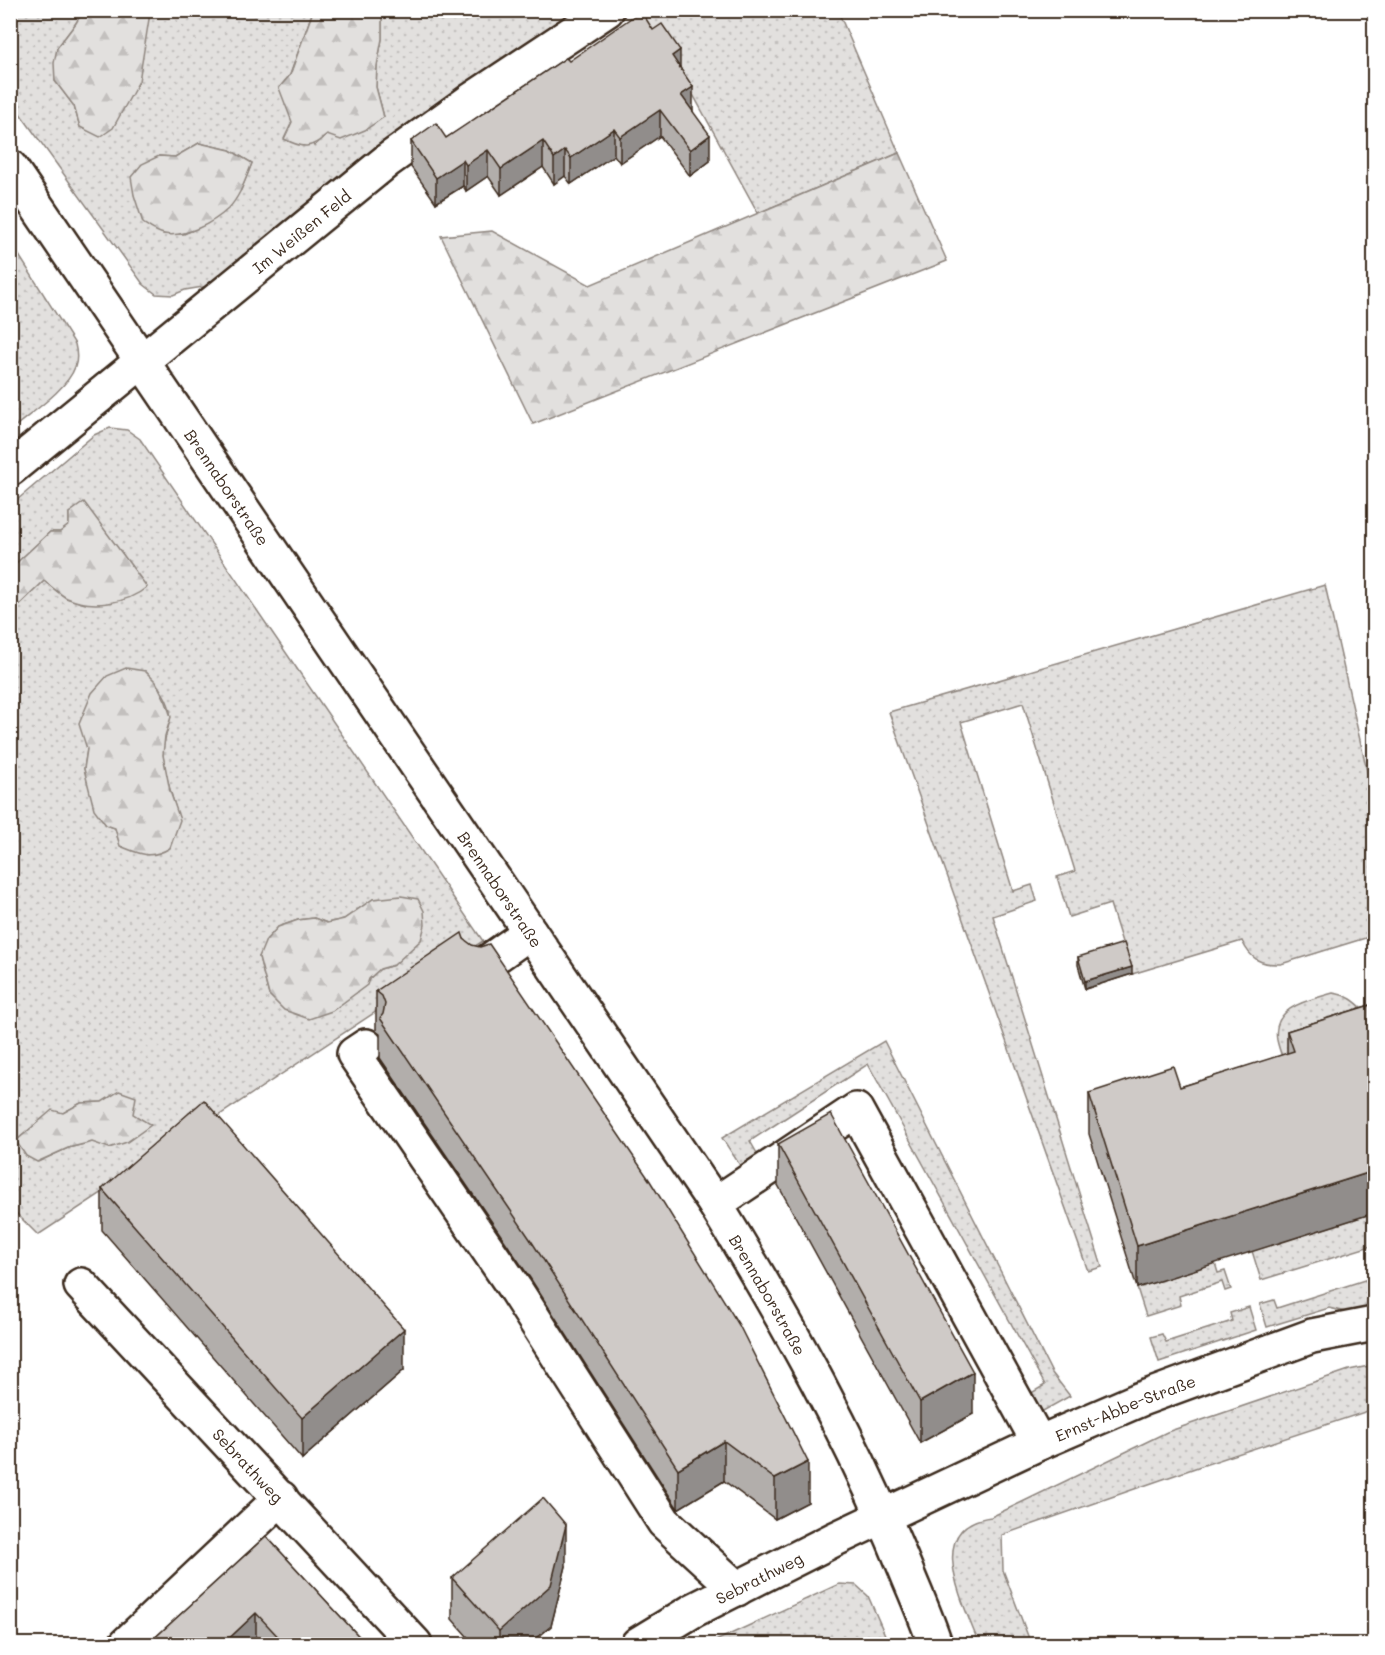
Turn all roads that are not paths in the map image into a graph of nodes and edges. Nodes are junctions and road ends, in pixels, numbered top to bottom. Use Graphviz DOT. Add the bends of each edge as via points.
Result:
graph roads {
  1 [pos="607,10"];
  2 [pos="10,167"];
  3 [pos="141,361"];
  4 [pos="10,469"];
  5 [pos="530,933"];
  6 [pos="478,968"];
  7 [pos="360,1050"];
  8 [pos="715,1204"];
  9 [pos="81,1285"];
  10 [pos="1374,1324"];
  11 [pos="1039,1443"];
  12 [pos="266,1495"];
  13 [pos="883,1515"];
  14 [pos="737,1589"];
  15 [pos="126,1644"];
  16 [pos="415,1644"];
  17 [pos="638,1644"];
  18 [pos="935,1644"];
  1 -- 3 [label="street, Im Weißen Feld" via="388,160"];
  2 -- 3 [label="street, Brennaborstraße"];
  3 -- 4 [label="street, Im Weißen Feld"];
  3 -- 5 [label="street, Brennaborstraße"];
  5 -- 6 [label="street"];
  5 -- 8 [label="street, Brennaborstraße"];
  7 -- 14 [label="street" via="664,1522"];
  8 -- 11 [label="street" via="856,1110"];
  8 -- 13 [label="street, Brennaborstraße" via="801,1350"];
  9 -- 12 [label="street, Sebrathweg"];
  10 -- 11 [label="street, Ernst-Abbe-Straße" via="1311,1336 1141,1399"];
  11 -- 13 [label="street, Ernst-Abbe-Straße"];
  12 -- 15 [label="street"];
  12 -- 16 [label="street, Sebrathweg"];
  13 -- 14 [label="street, Sebrathweg"];
  13 -- 18 [label="street, Brennaborstraße"];
  14 -- 17 [label="street, Sebrathweg"];
}
